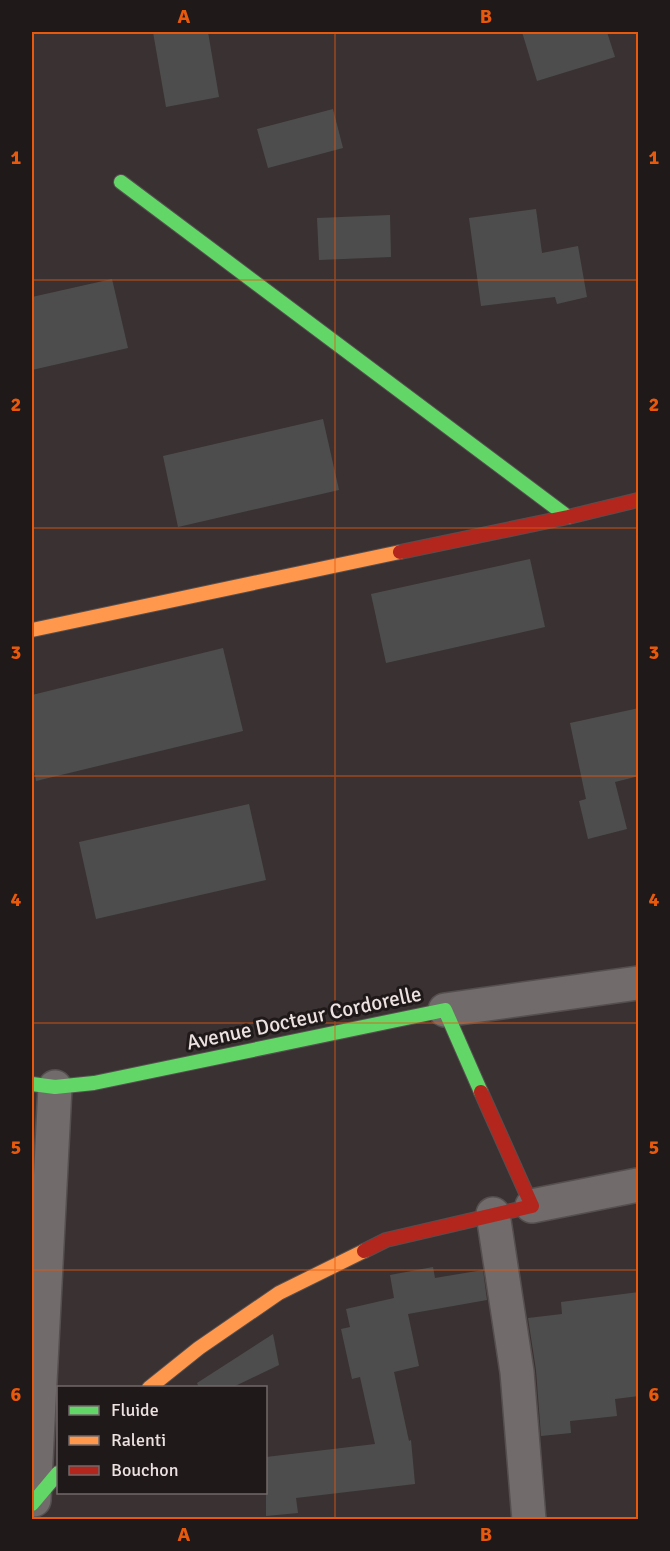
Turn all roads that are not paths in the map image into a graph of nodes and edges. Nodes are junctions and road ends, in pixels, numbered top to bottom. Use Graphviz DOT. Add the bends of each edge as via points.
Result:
graph roads {
  1 [pos="121,182"];
  2 [pos="639,500"];
  3 [pos="568,518"];
  4 [pos="32,630"];
  5 [pos="639,982"];
  6 [pos="445,1010"];
  7 [pos="43,1086"];
  8 [pos="639,1185"];
  9 [pos="532,1206"];
  10 [pos="493,1214"];
  11 [pos="152,1386"];
  12 [pos="57,1474"];
  13 [pos="33,1502"];
  14 [pos="529,1520"];
  1 -- 3 [label="street"];
  2 -- 3 [label="street"];
  3 -- 4 [label="street"];
  5 -- 6 [label="street"];
  6 -- 7 [label="street, Avenue Docteur Cordorelle" via="94,1083"];
  6 -- 9 [label="street, Avenue Docteur Cordorelle"];
  7 -- 13 [label="street"];
  8 -- 9 [label="street"];
  9 -- 10 [label="street"];
  10 -- 11 [label="street" via="386,1240 279,1293"];
  10 -- 14 [label="street" via="517,1372"];
  12 -- 13 [label="street"];
}
